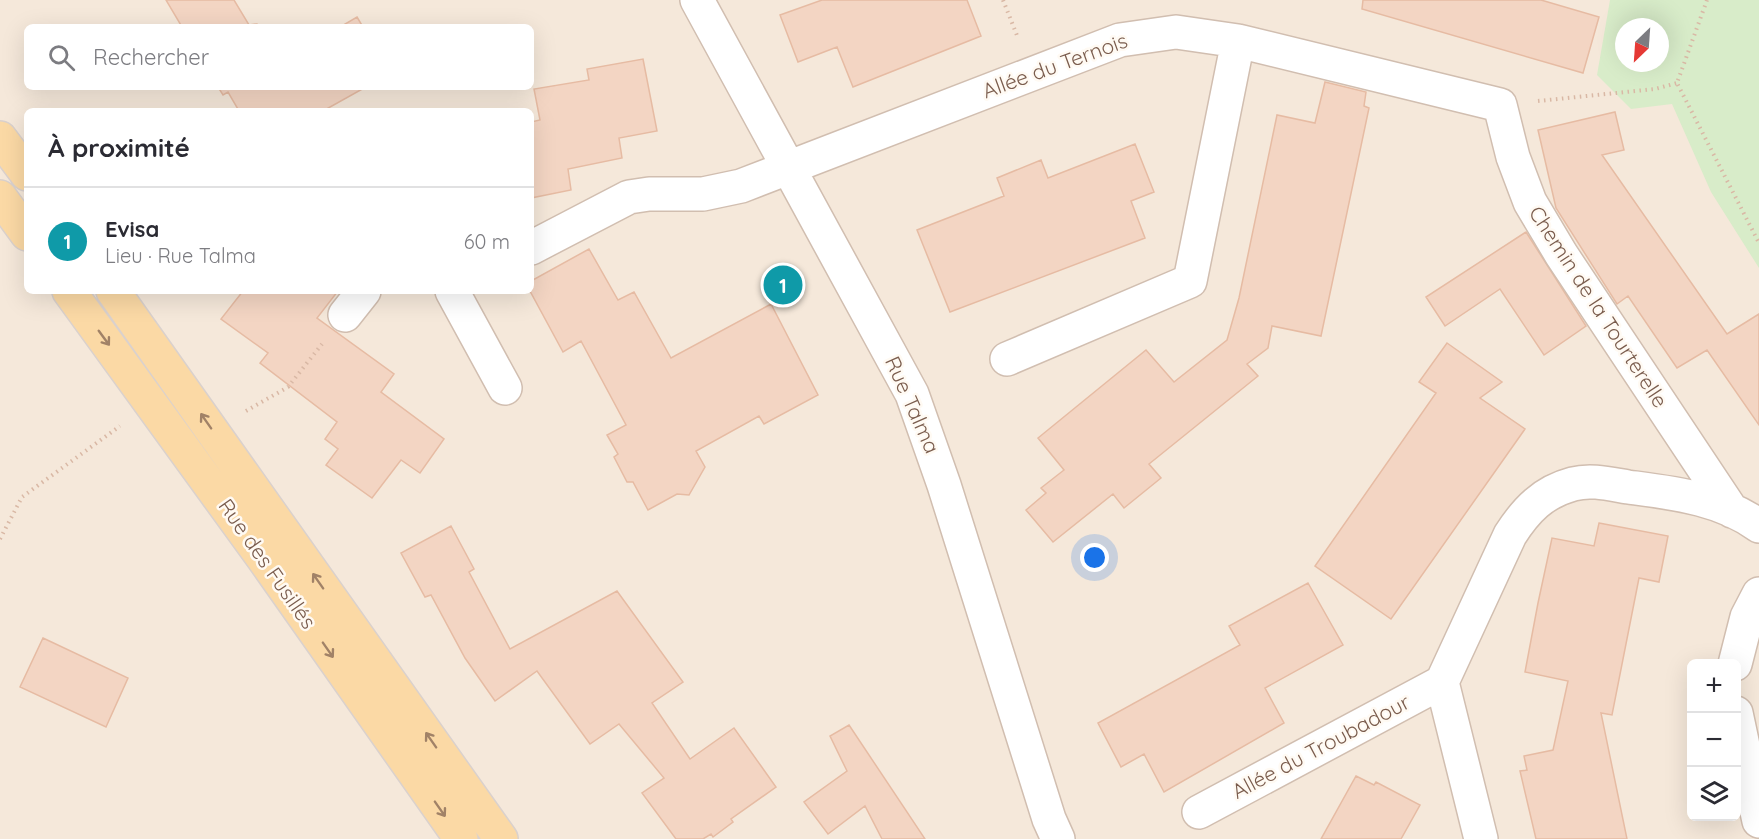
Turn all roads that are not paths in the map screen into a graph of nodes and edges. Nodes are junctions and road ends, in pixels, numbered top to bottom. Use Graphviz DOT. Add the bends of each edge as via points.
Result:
graph roads {
  1 [pos="697,0"];
  2 [pos="1238,41"];
  3 [pos="0,138"];
  4 [pos="787,168"];
  5 [pos="24,170"];
  6 [pos="0,197"];
  7 [pos="24,230"];
  8 [pos="534,246"];
  9 [pos="71,294"];
  10 [pos="115,294"];
  11 [pos="454,294"];
  12 [pos="1007,359"];
  13 [pos="505,388"];
  14 [pos="1745,519"];
  15 [pos="1759,594"];
  16 [pos="1736,659"];
  17 [pos="1442,682"];
  18 [pos="1741,733"];
  19 [pos="1199,812"];
  20 [pos="1759,821"];
  21 [pos="461,839"];
  22 [pos="501,839"];
  23 [pos="1059,839"];
  24 [pos="1480,839"];
  1 -- 4 [label="street, Rue Talma"];
  2 -- 4 [label="street, Allée du Ternois" via="1176,32 1120,40"];
  2 -- 12 [label="street" via="1190,281"];
  2 -- 14 [label="street, Chemin de la Tourterelle" via="1500,105 1530,202 1561,254"];
  3 -- 5 [label="main road"];
  4 -- 8 [label="street, Allée du Ternois" via="721,192 629,197"];
  4 -- 23 [label="street, Rue Talma" via="912,394 1049,819"];
  6 -- 7 [label="main road"];
  9 -- 21 [label="main road, Rue des Fusillés, one-way"];
  22 -- 10 [label="main road, Rue des Fusillés, one-way"];
  11 -- 13 [label="street"];
  14 -- 17 [label="street" via="1685,495 1594,482 1575,483 1539,499 1523,514 1510,535"];
  15 -- 16 [label="street" via="1747,617"];
  17 -- 19 [label="street, Allée du Troubadour"];
  17 -- 24 [label="street"];
  18 -- 20 [label="street"];
}
